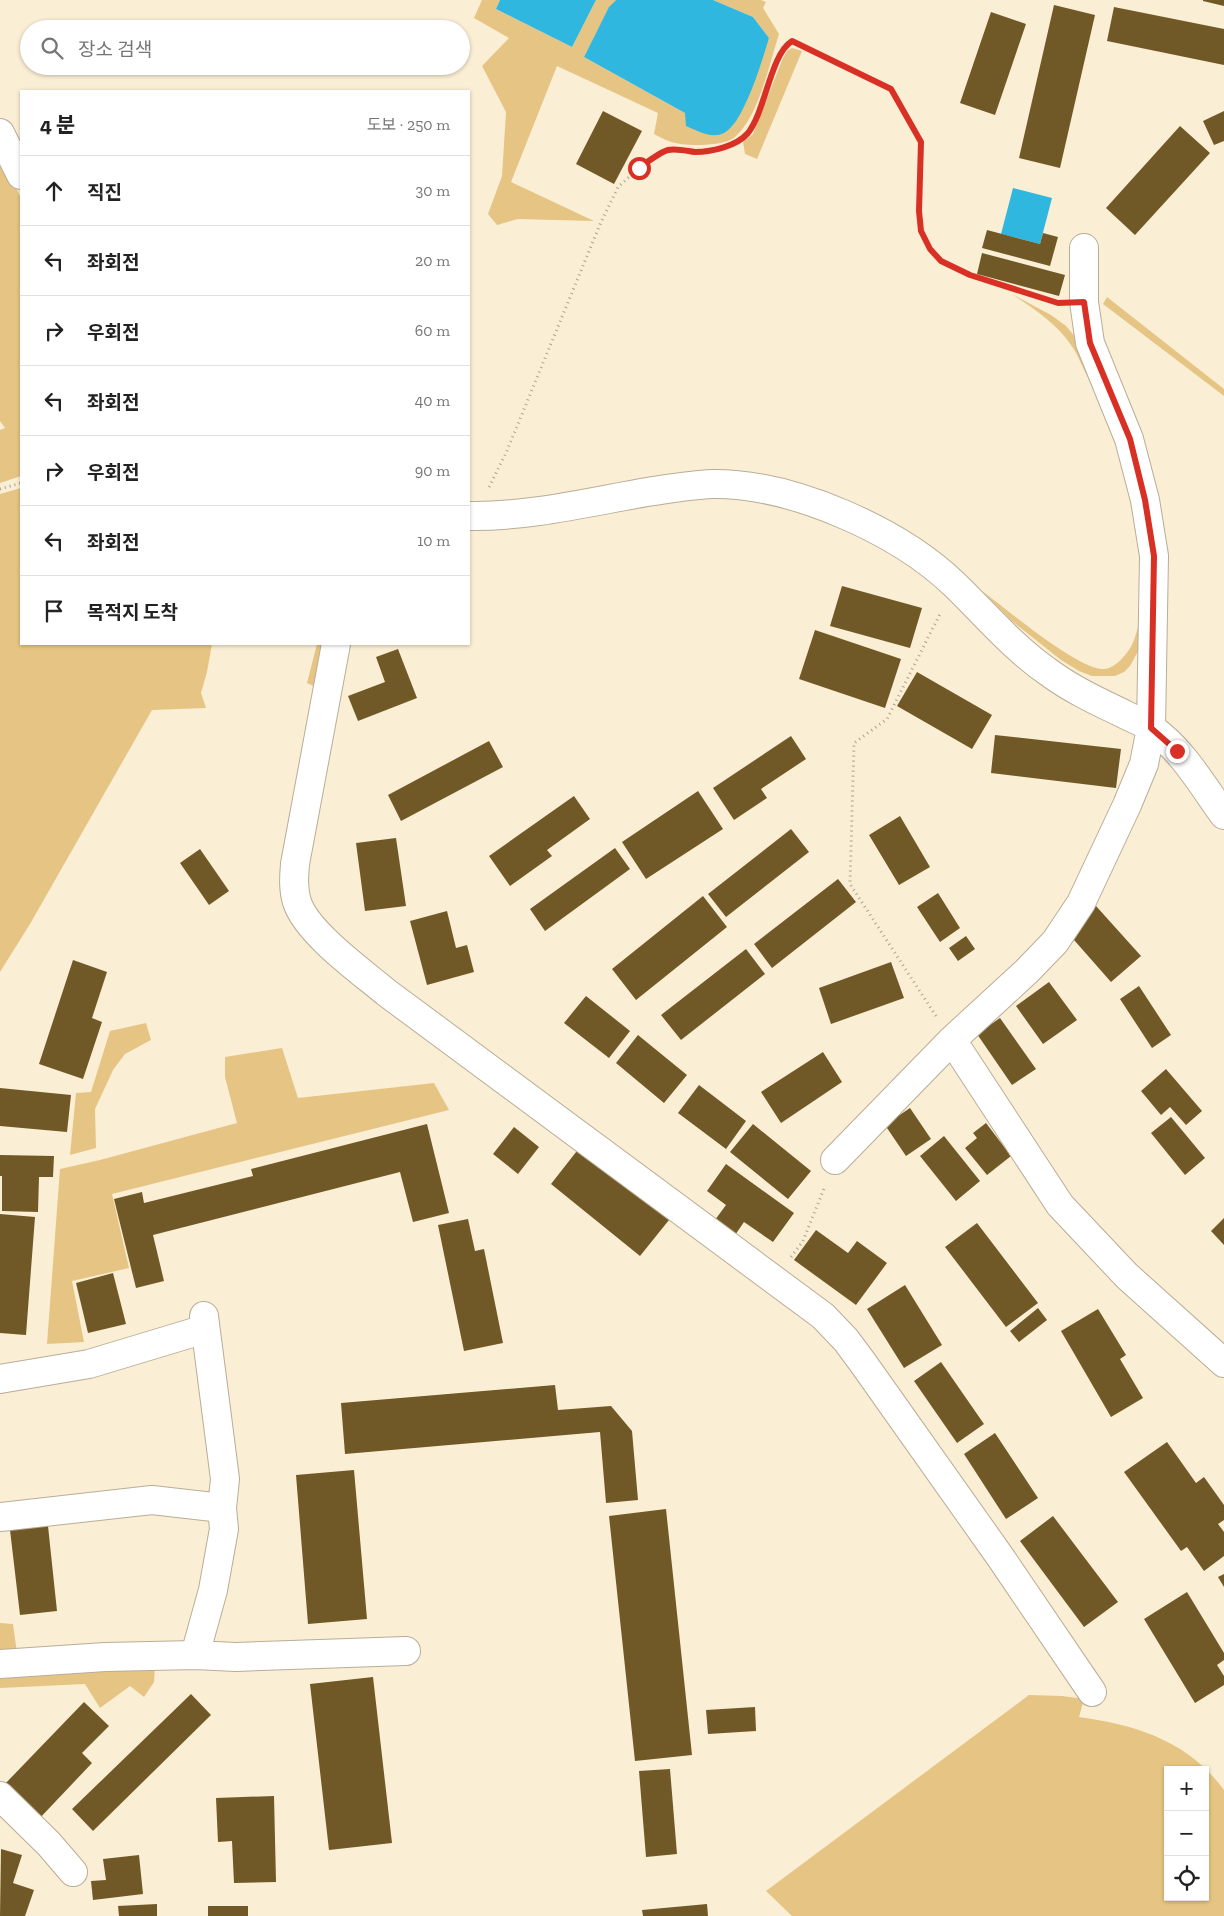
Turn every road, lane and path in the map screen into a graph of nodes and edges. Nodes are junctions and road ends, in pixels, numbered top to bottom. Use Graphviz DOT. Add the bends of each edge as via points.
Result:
graph roads {
  1 [pos="0,133"];
  2 [pos="20,173"];
  3 [pos="1084,248"];
  4 [pos="1084,302"];
  5 [pos="20,482"];
  6 [pos="0,489"];
  7 [pos="475,516"];
  8 [pos="955,585"];
  9 [pos="336,645"];
  10 [pos="1151,728"];
  11 [pos="1224,815"];
  12 [pos="952,1040"];
  13 [pos="835,1160"];
  14 [pos="774,1280"];
  15 [pos="1224,1362"];
  16 [pos="0,1379"];
  17 [pos="222,1508"];
  18 [pos="0,1517"];
  19 [pos="406,1651"];
  20 [pos="194,1654"];
  21 [pos="0,1664"];
  22 [pos="1092,1692"];
  23 [pos="0,1796"];
  24 [pos="73,1872"];
  1 -- 2 [label="street"];
  3 -- 4 [label="street"];
  4 -- 7 [label="path" via="1058,303 970,275 941,261 921,231 921,142 891,89 792,41 785,45 758,115 747,134 734,144 699,152 668,150 618,186 506,453"];
  4 -- 10 [label="street" via="1090,343 1130,439 1154,556"];
  5 -- 6 [label="path"];
  7 -- 8 [label="street" via="713,484 755,488 800,498 849,517 925,559"];
  8 -- 10 [label="street" via="998,630 1051,675"];
  8 -- 12 [label="path" via="887,719 854,744 850,884"];
  9 -- 14 [label="street" via="295,864 297,904 308,923 387,993"];
  10 -- 11 [label="street" via="1177,751"];
  10 -- 12 [label="street" via="1144,764 1081,903 1055,942"];
  12 -- 13 [label="street"];
  12 -- 15 [label="street" via="1060,1205 1127,1276"];
  13 -- 14 [label="path" via="803,1241"];
  14 -- 22 [label="street" via="822,1316 863,1362"];
  16 -- 17 [label="street" via="89,1364 205,1323 225,1479"];
  17 -- 18 [label="street" via="152,1500"];
  17 -- 20 [label="street" via="224,1529 213,1590"];
  19 -- 20 [label="street" via="236,1658"];
  20 -- 21 [label="street"];
  23 -- 24 [label="street" via="50,1844"];
}
